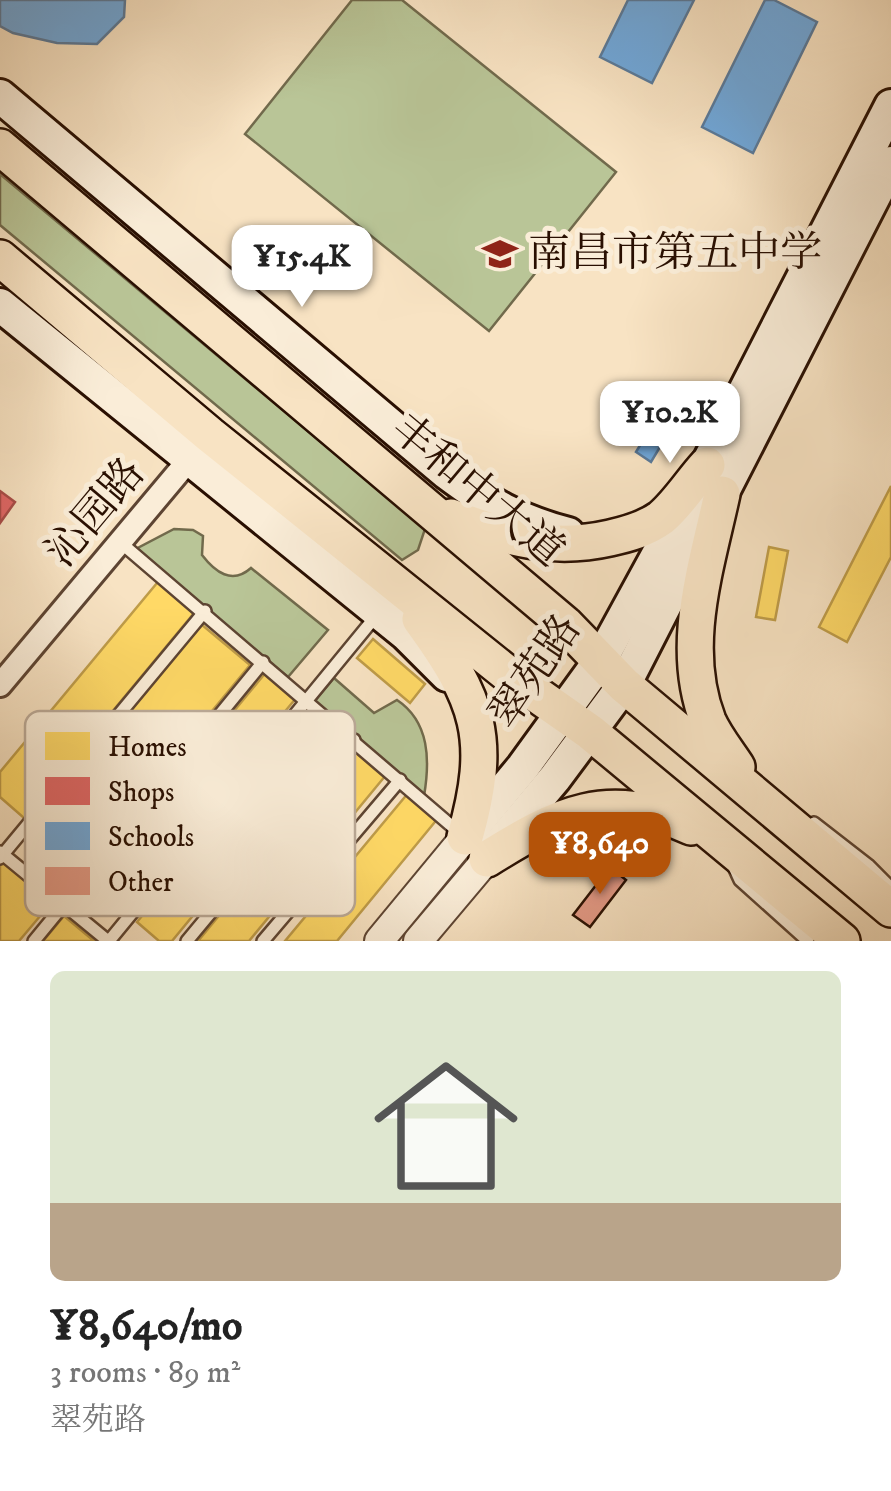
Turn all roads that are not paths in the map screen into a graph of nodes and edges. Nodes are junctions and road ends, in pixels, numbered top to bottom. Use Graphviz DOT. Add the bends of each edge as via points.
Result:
graph roads {
  1 [pos="0,96"];
  2 [pos="891,106"];
  3 [pos="0,147"];
  4 [pos="891,163"];
  5 [pos="0,258"];
  6 [pos="0,305"];
  7 [pos="200,448"];
  8 [pos="714,479"];
  9 [pos="426,506"];
  10 [pos="596,541"];
  11 [pos="120,542"];
  12 [pos="386,597"];
  13 [pos="205,611"];
  14 [pos="264,662"];
  15 [pos="612,673"];
  16 [pos="0,685"];
  17 [pos="307,700"];
  18 [pos="121,711"];
  19 [pos="224,711"];
  20 [pos="298,711"];
  21 [pos="320,711"];
  22 [pos="576,722"];
  23 [pos="355,741"];
  24 [pos="400,780"];
  25 [pos="757,797"];
  26 [pos="25,826"];
  27 [pos="355,833"];
  28 [pos="722,841"];
  29 [pos="476,848"];
  30 [pos="1,855"];
  31 [pos="25,874"];
  32 [pos="891,888"];
  33 [pos="891,910"];
  34 [pos="55,916"];
  35 [pos="78,916"];
  36 [pos="130,916"];
  37 [pos="208,916"];
  38 [pos="284,916"];
  39 [pos="34,941"];
  40 [pos="109,941"];
  41 [pos="187,941"];
  42 [pos="263,941"];
  43 [pos="378,941"];
  44 [pos="418,941"];
  45 [pos="808,941"];
  46 [pos="842,941"];
  1 -- 10 [label="main road" via="446,473 534,526"];
  2 -- 8 [label="main road, 翠苑路"];
  3 -- 9 [label="main road, 丰和中大道"];
  4 -- 8 [label="main road, 翠苑路"];
  5 -- 7 [label="main road"];
  6 -- 7 [label="main road"];
  7 -- 11 [label="street, 沁园路"];
  7 -- 12 [label="main road"];
  8 -- 10 [label="main road" via="633,532"];
  8 -- 15 [label="main road, 翠苑路"];
  8 -- 25 [label="main road" via="694,641 697,682 709,724"];
  9 -- 10 [label="main road" via="524,542"];
  9 -- 15 [label="main road, 丰和中大道" via="565,624"];
  11 -- 13 [label="lane"];
  11 -- 16 [label="street, 沁园路"];
  12 -- 17 [label="lane"];
  12 -- 22 [label="main road"];
  12 -- 29 [label="main road" via="455,667 469,698 479,764"];
  13 -- 14 [label="lane"];
  13 -- 18 [label="lane"];
  14 -- 17 [label="lane"];
  14 -- 19 [label="lane"];
  15 -- 22 [label="main road, 翠苑路"];
  15 -- 25 [label="main road, 丰和中大道"];
  17 -- 20 [label="lane"];
  17 -- 21 [label="lane"];
  22 -- 28 [label="main road"];
  22 -- 29 [label="main road, 翠苑路"];
  23 -- 24 [label="lane"];
  24 -- 27 [label="lane"];
  24 -- 29 [label="lane"];
  25 -- 32 [label="lane" via="818,825"];
  25 -- 33 [label="main road, 丰和中大道"];
  26 -- 30 [label="lane"];
  28 -- 29 [label="main road" via="648,811 615,807"];
  28 -- 45 [label="lane" via="740,880"];
  28 -- 46 [label="main road"];
  29 -- 43 [label="street, 翠苑路"];
  29 -- 44 [label="street, 翠苑路"];
  30 -- 31 [label="lane"];
  34 -- 39 [label="lane"];
  35 -- 40 [label="lane"];
  36 -- 40 [label="lane"];
  37 -- 41 [label="lane"];
  38 -- 42 [label="lane"];
}
